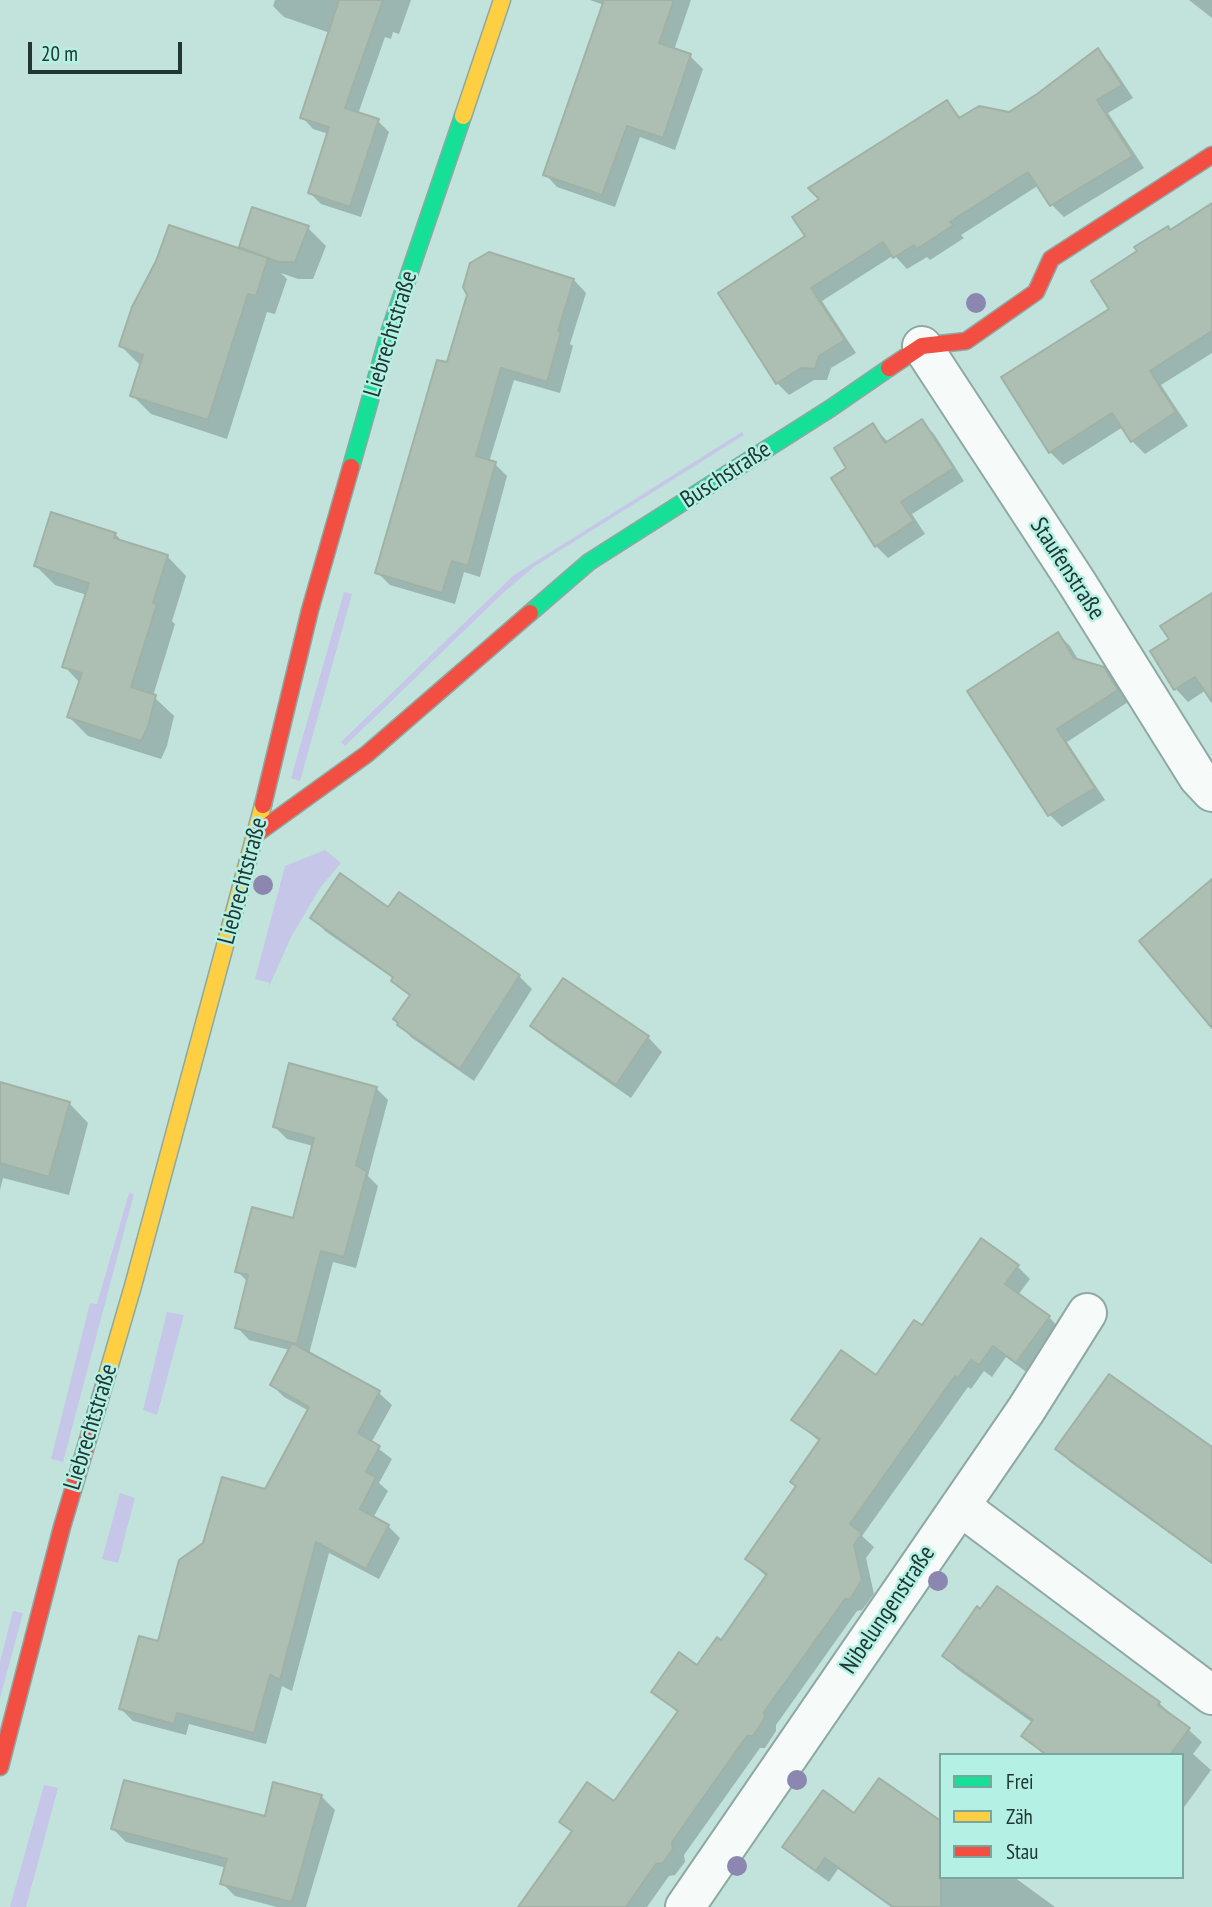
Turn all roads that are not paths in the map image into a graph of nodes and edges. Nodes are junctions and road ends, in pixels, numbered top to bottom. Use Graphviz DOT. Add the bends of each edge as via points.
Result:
graph roads {
  1 [pos="502,0"];
  2 [pos="1212,155"];
  3 [pos="922,346"];
  4 [pos="1207,779"];
  5 [pos="256,834"];
  6 [pos="1087,1313"];
  7 [pos="960,1506"];
  8 [pos="1212,1695"];
  9 [pos="0,1767"];
  10 [pos="687,1906"];
  1 -- 5 [label="street, Liebrechtstraße" via="389,333 310,610"];
  2 -- 3 [label="street, Buschstraße" via="1051,259 1036,292 966,341"];
  3 -- 4 [label="street, Staufenstraße"];
  3 -- 5 [label="street, Buschstraße" via="589,562 367,754"];
  5 -- 9 [label="street, Liebrechtstraße" via="62,1527"];
  6 -- 7 [label="street, Nibelungenstraße"];
  7 -- 8 [label="street"];
  7 -- 10 [label="street, Nibelungenstraße"];
}
